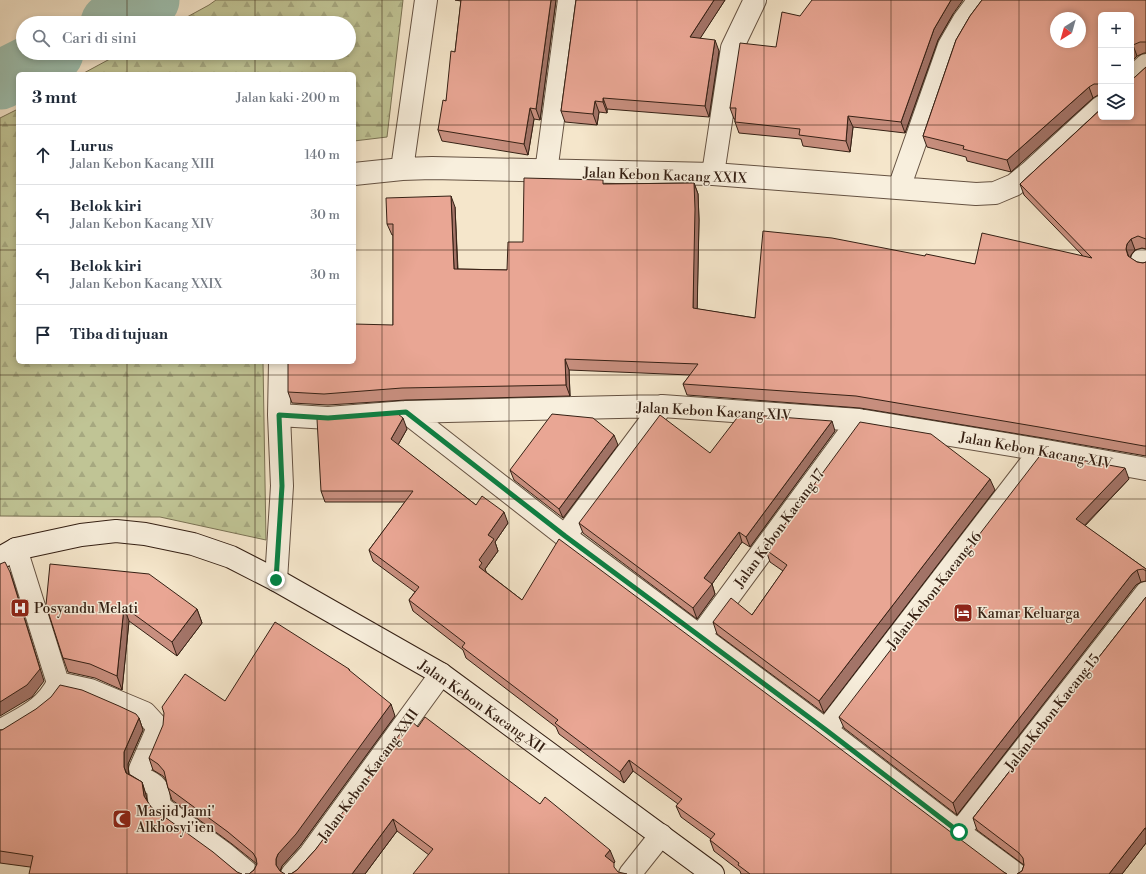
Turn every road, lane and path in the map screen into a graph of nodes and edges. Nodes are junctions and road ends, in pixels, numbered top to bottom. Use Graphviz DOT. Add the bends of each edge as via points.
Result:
graph roads {
  1 [pos="426,0"];
  2 [pos="569,0"];
  3 [pos="755,0"];
  4 [pos="979,0"];
  5 [pos="1146,65"];
  6 [pos="1134,76"];
  7 [pos="1098,110"];
  8 [pos="402,169"];
  9 [pos="546,172"];
  10 [pos="356,174"];
  11 [pos="713,174"];
  12 [pos="899,188"];
  13 [pos="280,364"];
  14 [pos="662,406"];
  15 [pos="406,412"];
  16 [pos="279,415"];
  17 [pos="859,420"];
  18 [pos="1041,450"];
  19 [pos="1146,469"];
  20 [pos="565,536"];
  21 [pos="8,554"];
  22 [pos="276,580"];
  23 [pos="1146,592"];
  24 [pos="700,636"];
  25 [pos="441,674"];
  26 [pos="58,682"];
  27 [pos="826,730"];
  28 [pos="0,731"];
  29 [pos="959,832"];
  30 [pos="661,835"];
  31 [pos="249,874"];
  32 [pos="292,874"];
  33 [pos="630,874"];
  34 [pos="713,874"];
  35 [pos="1016,874"];
  1 -- 8 [label="street"];
  2 -- 9 [label="street"];
  3 -- 11 [label="street" via="732,48"];
  4 -- 12 [label="street" via="949,46"];
  5 -- 6 [label="street"];
  7 -- 12 [label="street, Jalan Kebon Kacang XXIX" via="1014,185 994,193"];
  8 -- 9 [label="street, Jalan Kebon Kacang XXIX"];
  8 -- 10 [label="street, Jalan Kebon Kacang XXIX"];
  9 -- 11 [label="street, Jalan Kebon Kacang XXIX"];
  11 -- 12 [label="street, Jalan Kebon Kacang XXIX"];
  13 -- 16 [label="street"];
  14 -- 15 [label="street, Jalan Kebon Kacang XIV"];
  14 -- 17 [label="street, Jalan Kebon Kacang XIV"];
  14 -- 20 [label="street"];
  15 -- 16 [label="street, Jalan Kebon Kacang XIV" via="328,418"];
  15 -- 20 [label="street"];
  16 -- 22 [label="street" via="282,486"];
  17 -- 18 [label="street, Jalan Kebon Kacang XIV"];
  17 -- 24 [label="street, Jalan Kebon Kacang 17"];
  18 -- 19 [label="street, Jalan Kebon Kacang XIV"];
  18 -- 27 [label="street, Jalan Kebon Kacang 16"];
  20 -- 24 [label="street"];
  21 -- 22 [label="street, Jalan Kebon Kacang XII" via="81,535 116,531 193,544 231,557"];
  21 -- 26 [label="street"];
  22 -- 25 [label="street, Jalan Kebon Kacang XII"];
  23 -- 29 [label="street, Jalan Kebon Kacang 15"];
  24 -- 27 [label="street"];
  25 -- 30 [label="street, Jalan Kebon Kacang XII"];
  25 -- 32 [label="street, Jalan Kebon Kacang XXII" via="310,854"];
  26 -- 28 [label="street" via="53,694 39,708"];
  26 -- 31 [label="street" via="90,690 145,712 151,718 156,726 156,732 140,769 141,778 155,786 158,791 158,802 163,809"];
  27 -- 29 [label="street"];
  29 -- 35 [label="street"];
  30 -- 33 [label="street"];
  30 -- 34 [label="street, Jalan Kebon Kacang XII"];
}
